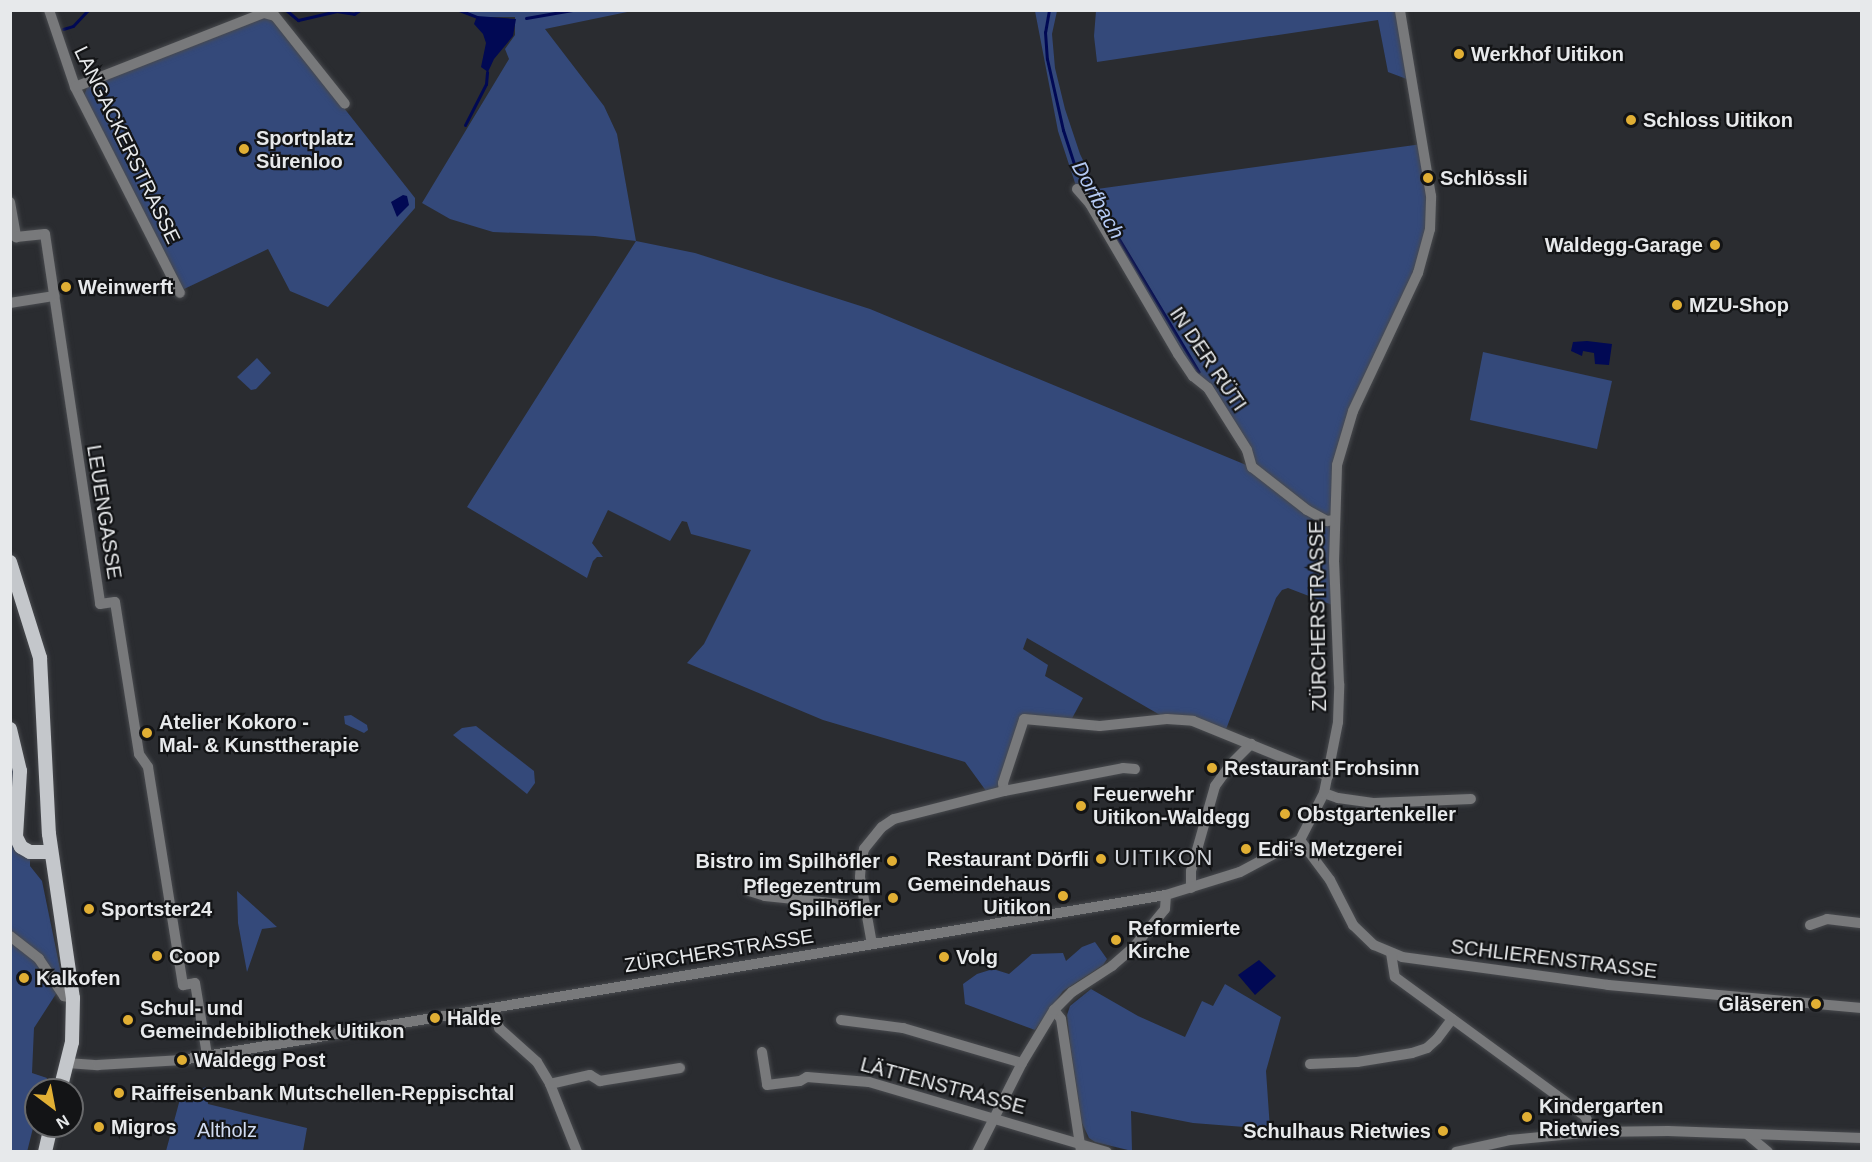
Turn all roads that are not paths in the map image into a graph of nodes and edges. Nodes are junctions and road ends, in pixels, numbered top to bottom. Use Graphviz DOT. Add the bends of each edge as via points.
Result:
graph roads {
  1 [pos="49,10"];
  2 [pos="1400,10"];
  3 [pos="75,87"];
  4 [pos="345,104"];
  5 [pos="1077,189"];
  6 [pos="10,202"];
  7 [pos="180,292"];
  8 [pos="54,296"];
  9 [pos="10,303"];
  10 [pos="1334,520"];
  11 [pos="10,562"];
  12 [pos="10,729"];
  13 [pos="1251,744"];
  14 [pos="1135,769"];
  15 [pos="1328,776"];
  16 [pos="1004,791"];
  17 [pos="1324,793"];
  18 [pos="1471,799"];
  19 [pos="1300,840"];
  20 [pos="51,852"];
  21 [pos="1191,888"];
  22 [pos="749,891"];
  23 [pos="1166,896"];
  24 [pos="864,903"];
  25 [pos="1862,923"];
  26 [pos="1810,925"];
  27 [pos="10,936"];
  28 [pos="872,944"];
  29 [pos="1391,953"];
  30 [pos="74,998"];
  31 [pos="493,1008"];
  32 [pos="1862,1008"];
  33 [pos="1054,1010"];
  34 [pos="1452,1019"];
  35 [pos="841,1020"];
  36 [pos="762,1052"];
  37 [pos="207,1055"];
  38 [pos="67,1063"];
  39 [pos="1022,1063"];
  40 [pos="1310,1064"];
  41 [pos="680,1068"];
  42 [pos="63,1078"];
  43 [pos="550,1084"];
  44 [pos="995,1117"];
  45 [pos="1593,1132"];
  46 [pos="1748,1135"];
  47 [pos="1862,1138"];
  48 [pos="1080,1147"];
  49 [pos="577,1152"];
  50 [pos="977,1152"];
  51 [pos="1107,1152"];
  52 [pos="1456,1152"];
  53 [pos="1768,1152"];
  1 -- 3 [label="street, LANGACKERSTRASSE"];
  2 -- 10 [label="street, ZÜRCHERSTRASSE" via="1431,196 1430,229 1413,287 1345,435 1337,465"];
  3 -- 4 [label="street" via="264,13 275,16"];
  3 -- 7 [label="street, LANGACKERSTRASSE"];
  5 -- 10 [label="street, IN DER RÜTI" via="1090,204 1178,354 1193,376 1208,388 1241,441 1252,467 1307,510 1327,521"];
  6 -- 8 [label="street, LEUENGASSE" via="16,237 45,234"];
  8 -- 9 [label="street"];
  8 -- 37 [label="street, LEUENGASSE" via="100,604 115,602 139,754 148,767 183,985 195,983"];
  10 -- 15 [label="street, ZÜRCHERSTRASSE" via="1339,684 1338,722"];
  11 -- 20 [label="main road" via="34,632 41,668"];
  12 -- 20 [label="main road" via="20,771 16,837 21,847 30,852"];
  13 -- 15 [label="street"];
  13 -- 16 [label="street" via="1193,721 1167,719 1100,726 1024,720 1003,783"];
  13 -- 21 [label="street" via="1215,786 1191,871"];
  14 -- 16 [label="street"];
  15 -- 17 [label="street, ZÜRCHERSTRASSE"];
  16 -- 24 [label="street" via="894,819 882,827 864,849 860,877"];
  17 -- 18 [label="street" via="1375,803"];
  17 -- 19 [label="street, ZÜRCHERSTRASSE"];
  19 -- 21 [label="street, ZÜRCHERSTRASSE" via="1240,872"];
  19 -- 29 [label="street, SCHLIERENSTRASSE" via="1330,880 1353,925 1374,945"];
  20 -- 30 [label="main road"];
  21 -- 23 [label="street, ZÜRCHERSTRASSE"];
  22 -- 24 [label="street" via="850,905"];
  23 -- 28 [label="street, ZÜRCHERSTRASSE"];
  23 -- 33 [label="street" via="1165,909 1134,948 1072,992"];
  24 -- 28 [label="street"];
  25 -- 26 [label="street" via="1827,919"];
  27 -- 30 [label="street" via="39,959 64,996"];
  28 -- 31 [label="street, ZÜRCHERSTRASSE"];
  29 -- 32 [label="street, SCHLIERENSTRASSE" via="1418,961 1534,977"];
  29 -- 34 [label="street" via="1395,977"];
  30 -- 38 [label="main road"];
  31 -- 37 [label="street, ZÜRCHERSTRASSE"];
  31 -- 43 [label="street" via="499,1028 537,1062"];
  33 -- 39 [label="street"];
  33 -- 48 [label="street" via="1061,1019"];
  34 -- 40 [label="street" via="1427,1048 1413,1053 1357,1062"];
  34 -- 45 [label="street" via="1585,1116"];
  35 -- 39 [label="street" via="903,1028"];
  36 -- 44 [label="street, LÄTTENSTRASSE" via="767,1085 807,1077 840,1078 903,1090"];
  37 -- 38 [label="street, ZÜRCHERSTRASSE" via="154,1063"];
  38 -- 42 [label="main road"];
  39 -- 44 [label="street"];
  41 -- 43 [label="street" via="600,1081 590,1075"];
  43 -- 49 [label="street"];
  44 -- 48 [label="street, LÄTTENSTRASSE"];
  44 -- 50 [label="street"];
  45 -- 46 [label="street"];
  45 -- 52 [label="street" via="1510,1140"];
  46 -- 47 [label="street"];
  46 -- 53 [label="street"];
  48 -- 51 [label="street, LÄTTENSTRASSE"];
}
